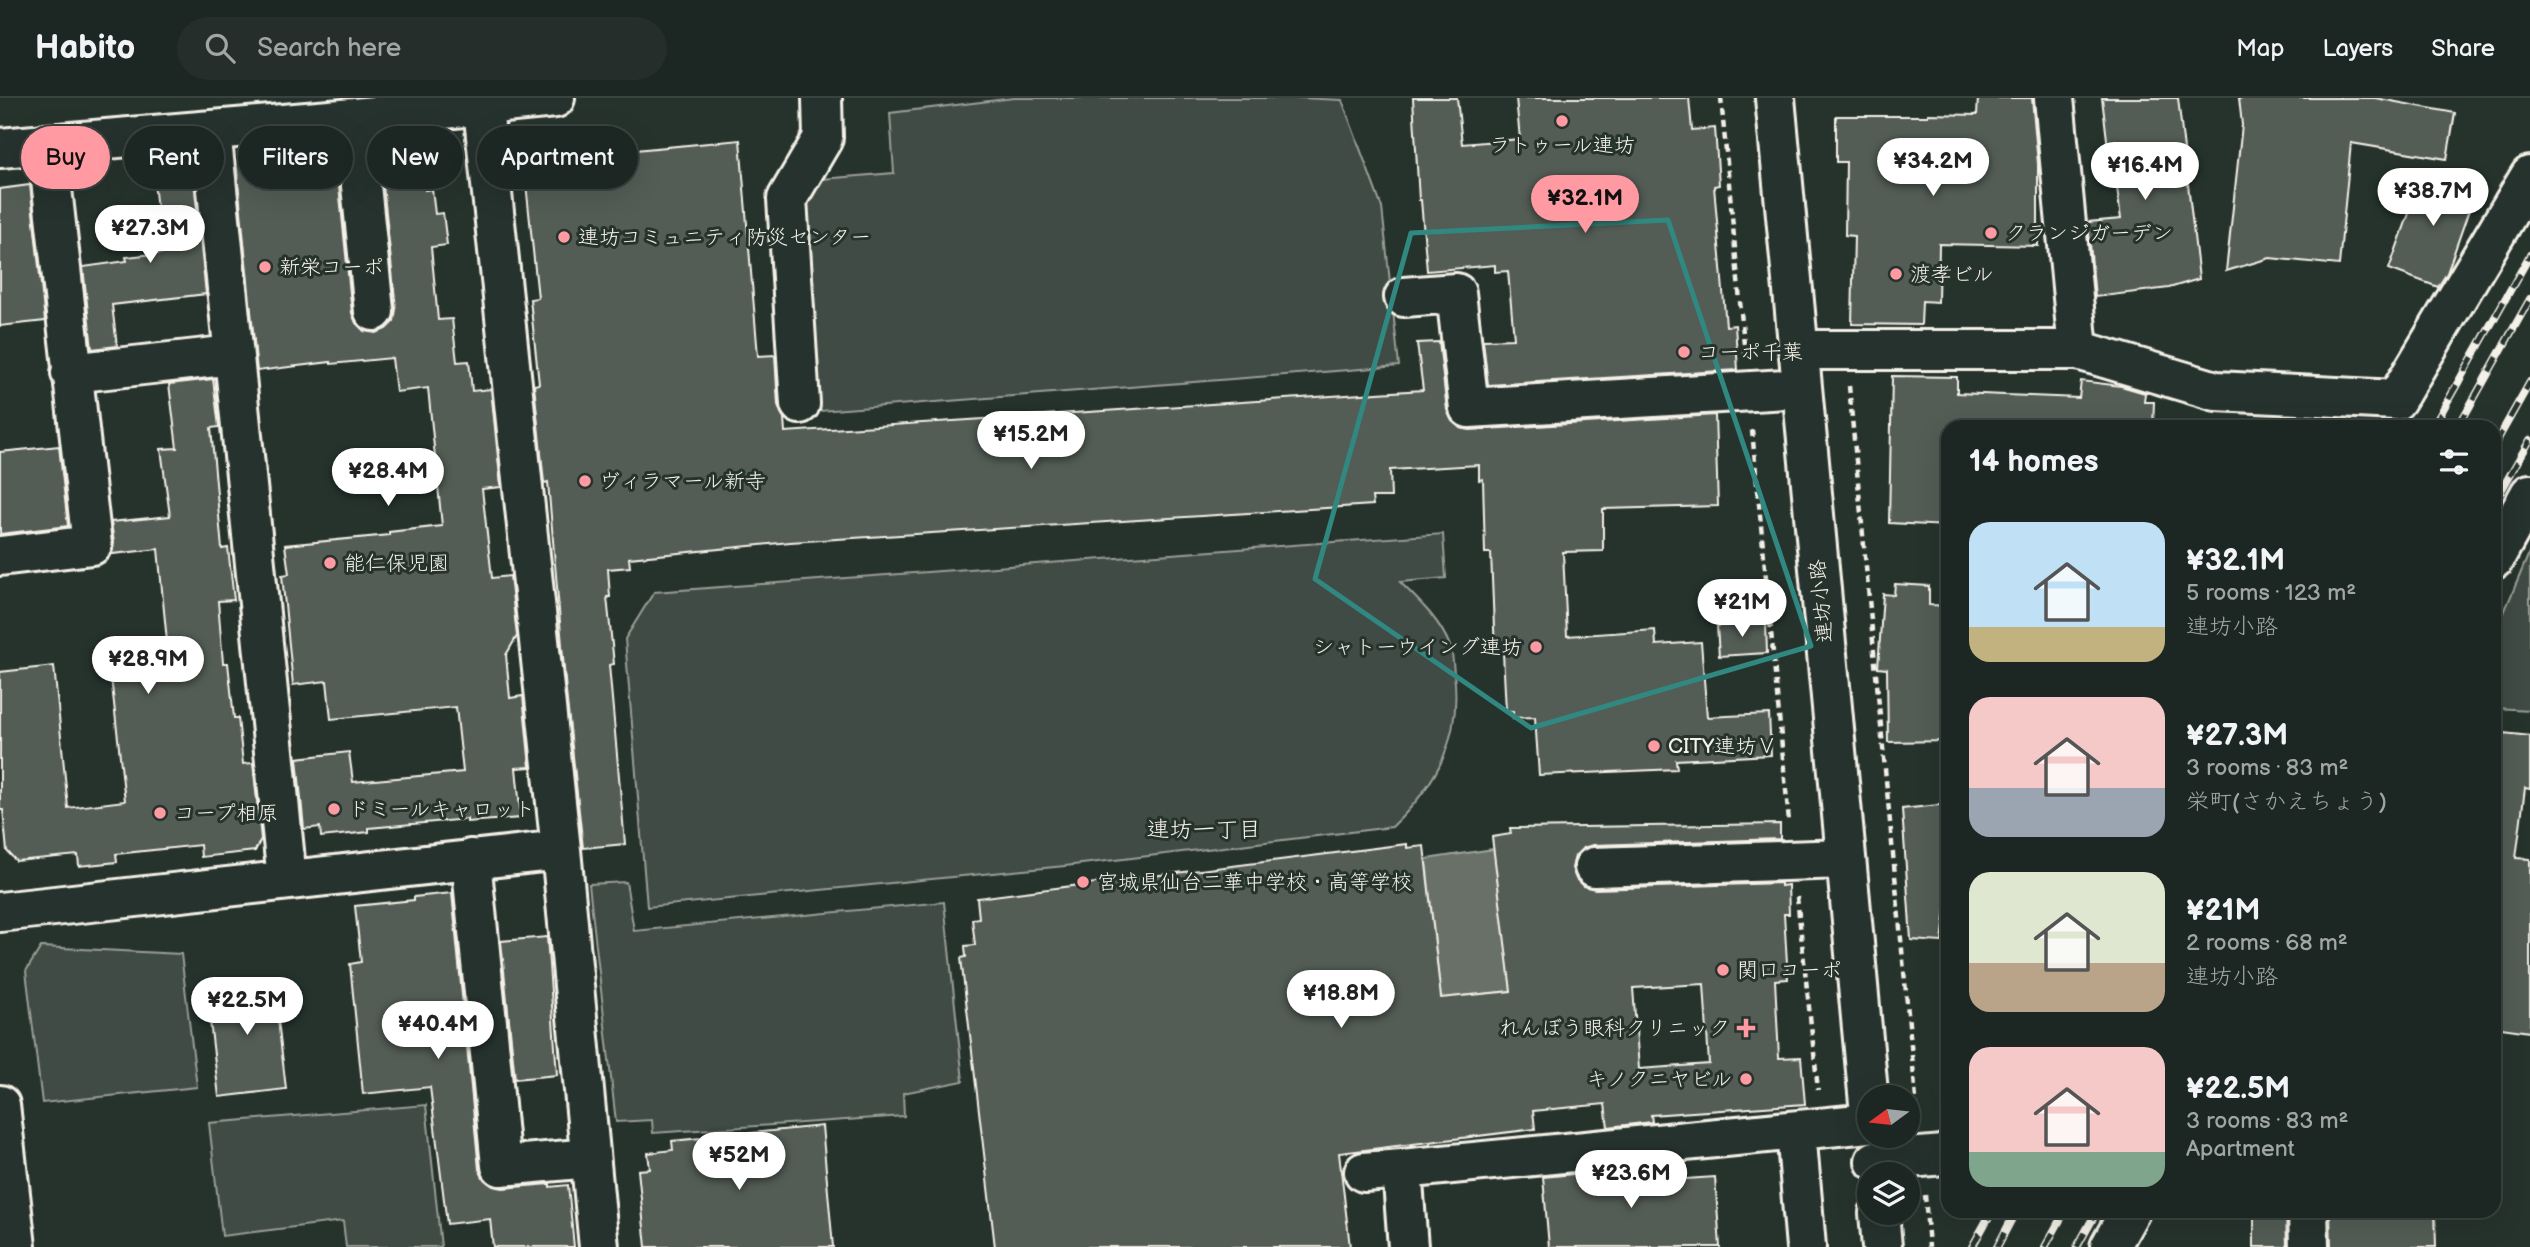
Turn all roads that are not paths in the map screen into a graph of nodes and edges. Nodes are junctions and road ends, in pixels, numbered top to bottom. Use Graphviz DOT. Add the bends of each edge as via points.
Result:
graph roads {
  1 [pos="555,98"];
  2 [pos="822,98"];
  3 [pos="1775,98"];
  4 [pos="2054,98"];
  5 [pos="482,102"];
  6 [pos="354,118"];
  7 [pos="224,129"];
  8 [pos="21,146"];
  9 [pos="0,148"];
  10 [pos="2530,176"];
  11 [pos="52,189"];
  12 [pos="217,189"];
  13 [pos="1404,297"];
  14 [pos="374,311"];
  15 [pos="2078,350"];
  16 [pos="233,355"];
  17 [pos="1800,369"];
  18 [pos="71,373"];
  19 [pos="800,404"];
  20 [pos="2530,494"];
  21 [pos="2501,546"];
  22 [pos="0,556"];
  23 [pos="561,850"];
  24 [pos="471,859"];
  25 [pos="1845,859"];
  26 [pos="1594,867"];
  27 [pos="287,880"];
  28 [pos="0,912"];
  29 [pos="1867,1085"];
  30 [pos="0,1105"];
  31 [pos="1857,1124"];
  32 [pos="1796,1131"];
  33 [pos="1934,1154"];
  34 [pos="1874,1157"];
  35 [pos="590,1158"];
  36 [pos="1402,1169"];
  37 [pos="1364,1172"];
  38 [pos="2126,1218"];
  39 [pos="2308,1218"];
  40 [pos="1880,1225"];
  41 [pos="10,1231"];
  42 [pos="598,1247"];
  43 [pos="1408,1247"];
  44 [pos="1806,1247"];
  45 [pos="1882,1247"];
  46 [pos="2110,1247"];
  47 [pos="2309,1247"];
  1 -- 5 [label="street"];
  2 -- 19 [label="street" via="823,138 787,199"];
  3 -- 17 [label="street, 連坊小路"];
  4 -- 15 [label="street"];
  5 -- 6 [label="street"];
  5 -- 23 [label="street"];
  6 -- 7 [label="street"];
  6 -- 14 [label="street"];
  8 -- 9 [label="street"];
  10 -- 15 [label="street" via="2396,400 2216,391"];
  11 -- 18 [label="street"];
  12 -- 16 [label="street"];
  13 -- 17 [label="street" via="1456,293 1469,408 1748,392"];
  15 -- 17 [label="street"];
  16 -- 18 [label="street"];
  16 -- 27 [label="street"];
  17 -- 25 [label="street, 連坊小路"];
  18 -- 22 [label="street" via="92,545"];
  20 -- 21 [label="street"];
  23 -- 24 [label="street"];
  23 -- 35 [label="street"];
  24 -- 27 [label="street"];
  24 -- 35 [label="street" via="501,1166"];
  25 -- 26 [label="street"];
  25 -- 29 [label="street, 連坊小路"];
  27 -- 28 [label="street"];
  30 -- 41 [label="street"];
  31 -- 32 [label="street"];
  32 -- 36 [label="street"];
  32 -- 44 [label="street"];
  33 -- 34 [label="street"];
  35 -- 42 [label="street"];
  36 -- 37 [label="street"];
  36 -- 43 [label="street"];
  38 -- 46 [label="street"];
  39 -- 47 [label="street"];
  40 -- 45 [label="street"];
}
